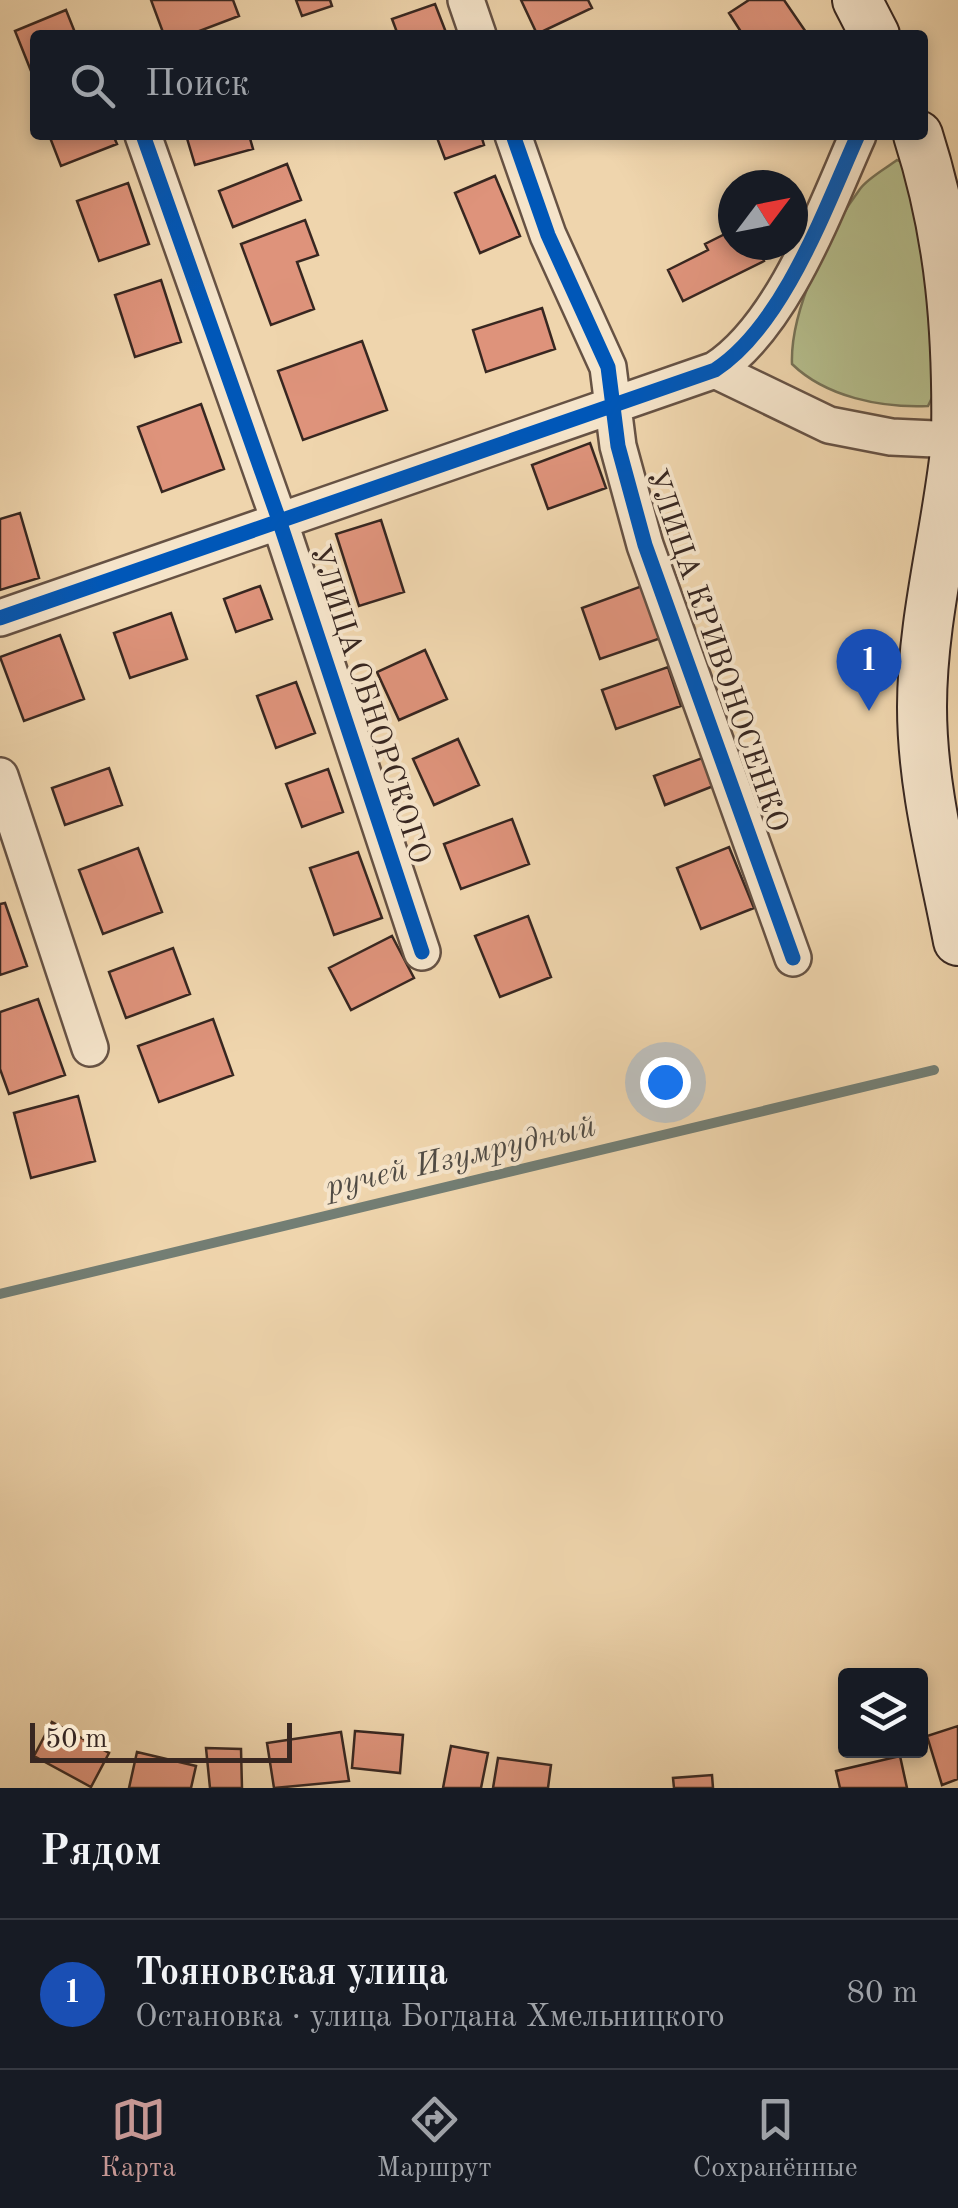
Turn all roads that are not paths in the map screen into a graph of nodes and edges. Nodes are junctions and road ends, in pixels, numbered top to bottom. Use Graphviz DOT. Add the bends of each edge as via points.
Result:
graph roads {
  1 [pos="466,0"];
  2 [pos="857,0"];
  3 [pos="476,30"];
  4 [pos="872,30"];
  5 [pos="145,140"];
  6 [pos="515,140"];
  7 [pos="856,140"];
  8 [pos="919,140"];
  9 [pos="958,289"];
  10 [pos="715,370"];
  11 [pos="616,406"];
  12 [pos="957,440"];
  13 [pos="279,520"];
  14 [pos="0,618"];
  15 [pos="0,776"];
  16 [pos="958,941"];
  17 [pos="422,952"];
  18 [pos="793,958"];
  19 [pos="90,1048"];
  1 -- 3 [label="street"];
  2 -- 4 [label="street"];
  5 -- 13 [label="street, УЛИЦА ОБНОРСКОГО"];
  6 -- 11 [label="street, УЛИЦА КРИВОНОСЕНКО" via="548,235 608,367"];
  7 -- 10 [label="street" via="782,290 744,352"];
  8 -- 9 [label="street"];
  9 -- 12 [label="street"];
  10 -- 11 [label="street"];
  10 -- 12 [label="street" via="830,425"];
  11 -- 13 [label="street"];
  11 -- 18 [label="street, УЛИЦА КРИВОНОСЕНКО" via="618,446 646,545"];
  12 -- 16 [label="street" via="928,620 922,705 924,773"];
  13 -- 14 [label="street"];
  13 -- 17 [label="street, УЛИЦА ОБНОРСКОГО"];
  15 -- 19 [label="street"];
}
